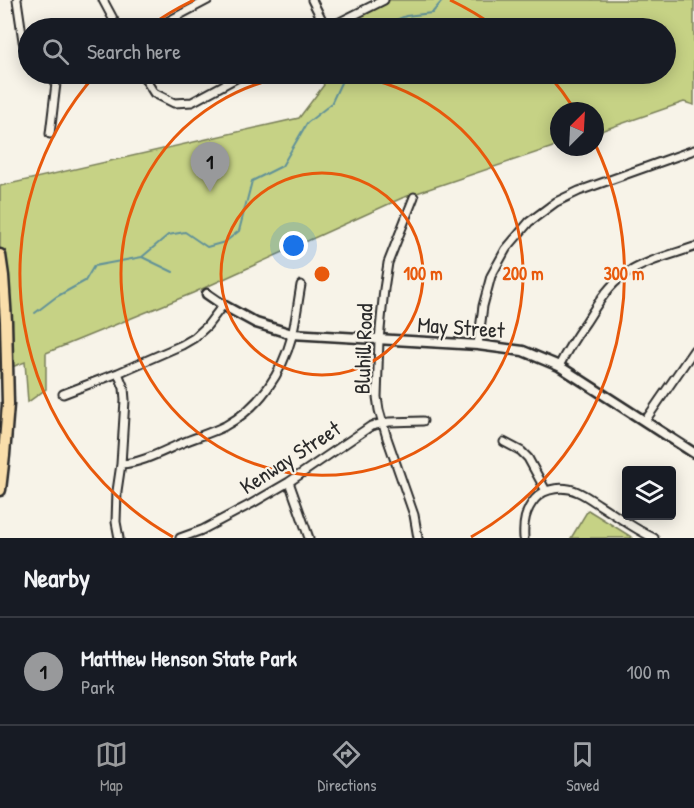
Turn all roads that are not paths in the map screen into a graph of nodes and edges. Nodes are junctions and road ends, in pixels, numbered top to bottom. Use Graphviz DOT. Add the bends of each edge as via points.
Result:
graph roads {
  1 [pos="17,0"];
  2 [pos="104,0"];
  3 [pos="208,0"];
  4 [pos="312,0"];
  5 [pos="384,0"];
  6 [pos="20,18"];
  7 [pos="113,18"];
  8 [pos="174,18"];
  9 [pos="322,18"];
  10 [pos="347,18"];
  11 [pos="54,84"];
  12 [pos="148,84"];
  13 [pos="225,84"];
  14 [pos="50,134"];
  15 [pos="694,150"];
  16 [pos="414,197"];
  17 [pos="694,247"];
  18 [pos="0,255"];
  19 [pos="301,285"];
  20 [pos="207,294"];
  21 [pos="223,305"];
  22 [pos="292,334"];
  23 [pos="379,340"];
  24 [pos="478,345"];
  25 [pos="694,350"];
  26 [pos="559,366"];
  27 [pos="118,373"];
  28 [pos="63,394"];
  29 [pos="423,421"];
  30 [pos="645,421"];
  31 [pos="384,423"];
  32 [pos="504,442"];
  33 [pos="694,453"];
  34 [pos="121,464"];
  35 [pos="289,482"];
  36 [pos="0,490"];
  37 [pos="546,490"];
  38 [pos="202,530"];
  39 [pos="119,538"];
  40 [pos="180,538"];
  41 [pos="205,538"];
  42 [pos="309,538"];
  43 [pos="418,538"];
  44 [pos="524,538"];
  45 [pos="654,538"];
  1 -- 6 [label="street"];
  2 -- 7 [label="street"];
  3 -- 8 [label="street"];
  4 -- 9 [label="street"];
  5 -- 10 [label="street"];
  11 -- 14 [label="street"];
  12 -- 13 [label="street" via="154,93 174,103 192,102"];
  15 -- 24 [label="street" via="579,191 529,222 506,249 491,276"];
  16 -- 23 [label="street, Bluhill Road" via="388,263"];
  17 -- 26 [label="street" via="640,267 610,287"];
  18 -- 36 [label="main road" via="8,404"];
  19 -- 22 [label="street"];
  20 -- 21 [label="street, May Street"];
  21 -- 22 [label="street, May Street" via="256,323"];
  21 -- 27 [label="street" via="194,338"];
  22 -- 23 [label="street, May Street"];
  22 -- 34 [label="street" via="273,382 238,417 147,458"];
  23 -- 24 [label="street, May Street"];
  23 -- 31 [label="street, Bluhill Road" via="377,397"];
  24 -- 26 [label="street, May Street" via="523,351"];
  25 -- 30 [label="street"];
  26 -- 30 [label="street, May Street"];
  27 -- 28 [label="street"];
  27 -- 34 [label="street" via="125,400"];
  29 -- 31 [label="street, Kenway Street"];
  30 -- 33 [label="street, May Street"];
  31 -- 35 [label="street, Kenway Street" via="371,426"];
  31 -- 43 [label="street, Bluhill Road"];
  32 -- 37 [label="street" via="528,458"];
  34 -- 39 [label="street" via="116,522"];
  35 -- 38 [label="street, Kenway Street"];
  35 -- 42 [label="street"];
  37 -- 44 [label="street" via="537,496 525,515"];
  37 -- 45 [label="street" via="578,491"];
  38 -- 40 [label="street, Kenway Street"];
  38 -- 41 [label="street"];
}
